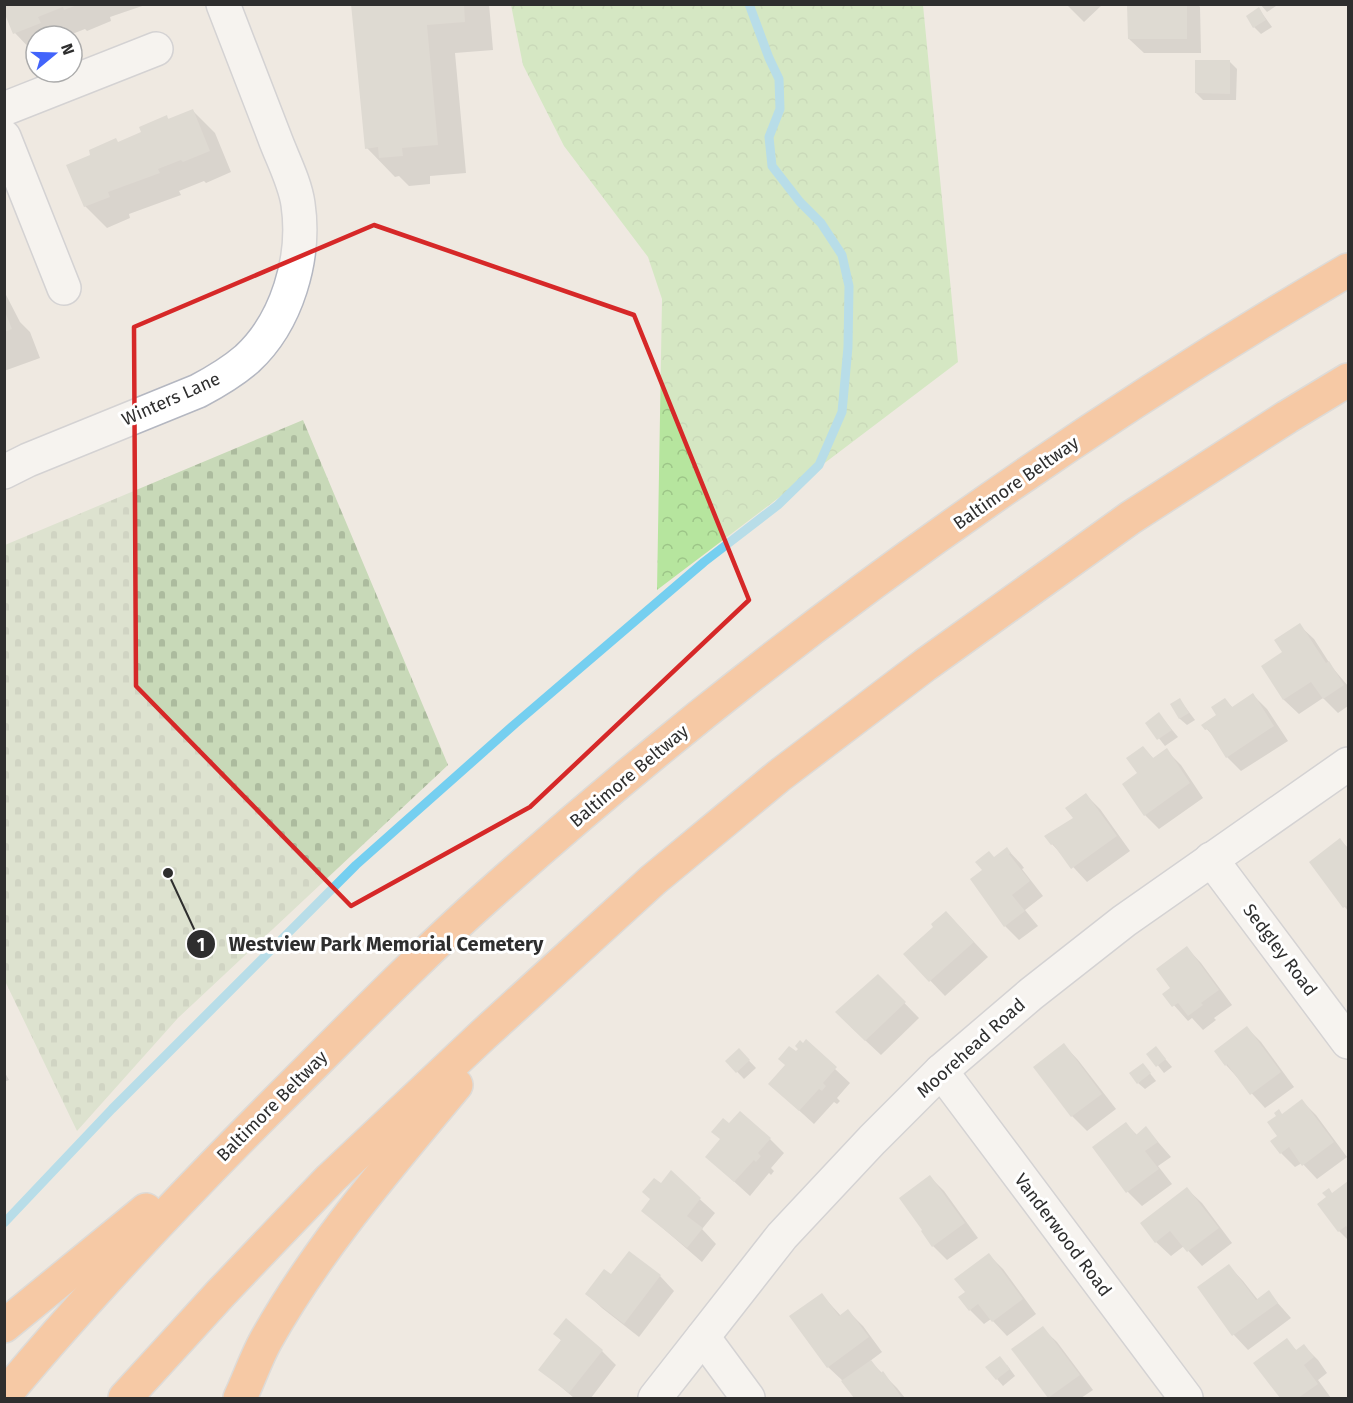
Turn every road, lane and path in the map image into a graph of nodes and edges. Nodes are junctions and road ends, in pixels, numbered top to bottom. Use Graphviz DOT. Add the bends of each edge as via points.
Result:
graph roads {
  1 [pos="223,4"];
  2 [pos="156,49"];
  3 [pos="4,109"];
  4 [pos="4,137"];
  5 [pos="1348,270"];
  6 [pos="64,288"];
  7 [pos="1348,380"];
  8 [pos="4,472"];
  9 [pos="1348,764"];
  10 [pos="1211,859"];
  11 [pos="533,990"];
  12 [pos="1348,1042"];
  13 [pos="941,1071"];
  14 [pos="266,1112"];
  15 [pos="4,1326"];
  16 [pos="703,1338"];
  17 [pos="4,1396"];
  18 [pos="125,1398"];
  19 [pos="240,1398"];
  20 [pos="655,1398"];
  21 [pos="748,1398"];
  22 [pos="1186,1398"];
  1 -- 8 [label="street, Winters Lane" via="298,204 299,247 283,307 248,358 223,377"];
  2 -- 3 [label="street"];
  4 -- 6 [label="street"];
  5 -- 14 [label="highway, Baltimore Beltway" via="1238,335 1077,440 861,592 717,702 490,894"];
  7 -- 11 [label="highway" via="1130,518 925,665 753,797 653,880"];
  9 -- 10 [label="street, Moorehead Road"];
  10 -- 12 [label="street, Sedgley Road"];
  10 -- 13 [label="street, Moorehead Road" via="1030,994"];
  11 -- 18 [label="highway" via="330,1179"];
  11 -- 19 [label="highway" via="375,1183 302,1281 266,1341"];
  13 -- 16 [label="street, Moorehead Road" via="782,1236"];
  13 -- 22 [label="street, Vanderwood Road"];
  14 -- 15 [label="highway"];
  14 -- 17 [label="highway, Baltimore Beltway" via="149,1231"];
  16 -- 20 [label="street, Moorehead Road"];
  16 -- 21 [label="street"];
}
